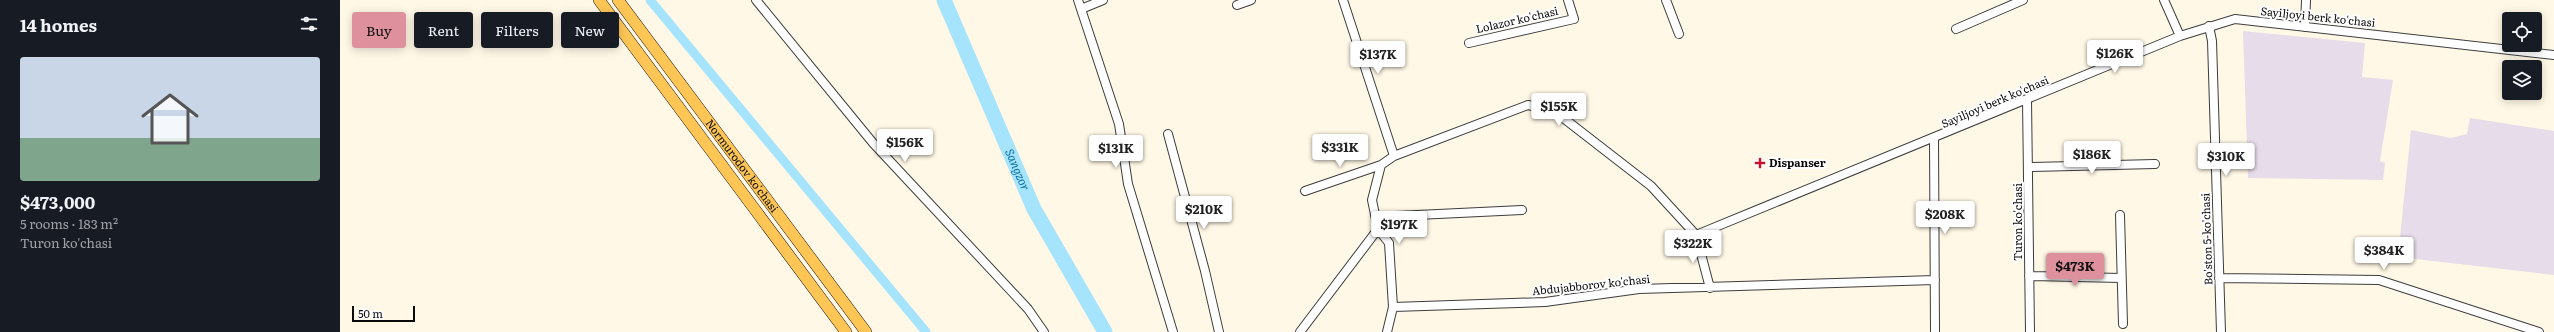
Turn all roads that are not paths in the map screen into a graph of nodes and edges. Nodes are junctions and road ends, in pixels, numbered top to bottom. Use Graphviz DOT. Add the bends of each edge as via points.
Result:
graph roads {
  1 [pos="599,0"];
  2 [pos="618,0"];
  3 [pos="756,0"];
  4 [pos="1078,0"];
  5 [pos="1103,0"];
  6 [pos="1251,0"];
  7 [pos="1343,0"];
  8 [pos="1568,0"];
  9 [pos="1666,0"];
  10 [pos="2023,0"];
  11 [pos="2164,0"];
  12 [pos="2306,0"];
  13 [pos="1237,5"];
  14 [pos="1081,9"];
  15 [pos="2209,26"];
  16 [pos="2305,27"];
  17 [pos="1956,29"];
  18 [pos="1679,34"];
  19 [pos="2180,36"];
  20 [pos="1469,43"];
  21 [pos="2554,55"];
  22 [pos="2027,100"];
  23 [pos="1168,134"];
  24 [pos="1934,139"];
  25 [pos="1394,156"];
  26 [pos="2155,164"];
  27 [pos="1381,165"];
  28 [pos="2029,167"];
  29 [pos="1305,191"];
  30 [pos="1522,210"];
  31 [pos="2120,215"];
  32 [pos="1378,228"];
  33 [pos="1696,235"];
  34 [pos="2029,276"];
  35 [pos="2121,278"];
  36 [pos="2219,278"];
  37 [pos="1936,280"];
  38 [pos="1710,288"];
  39 [pos="1393,307"];
  40 [pos="2123,324"];
  41 [pos="846,332"];
  42 [pos="866,332"];
  43 [pos="1044,332"];
  44 [pos="1173,332"];
  45 [pos="1219,332"];
  46 [pos="1300,332"];
  47 [pos="1387,332"];
  48 [pos="1935,332"];
  49 [pos="2030,332"];
  50 [pos="2221,332"];
  51 [pos="2538,332"];
  1 -- 41 [label="main road, Normurodov ko'chasi"];
  2 -- 42 [label="main road, Normurodov ko'chasi"];
  3 -- 43 [label="street" via="873,144 1028,309"];
  4 -- 14 [label="street"];
  5 -- 14 [label="street"];
  6 -- 13 [label="street"];
  7 -- 25 [label="street"];
  8 -- 20 [label="street, Lolazor ko'chasi" via="1574,19"];
  9 -- 18 [label="street"];
  10 -- 17 [label="street"];
  11 -- 19 [label="street"];
  12 -- 16 [label="street"];
  14 -- 44 [label="street" via="1119,124 1128,184"];
  15 -- 16 [label="street, Sayiljoyi berk ko'chasi" via="2235,19"];
  15 -- 19 [label="street, Sayiljoyi berk ko'chasi"];
  15 -- 36 [label="street, Bo'ston 5-ko'chasi" via="2212,41"];
  16 -- 21 [label="street, Sayiljoyi berk ko'chasi"];
  19 -- 22 [label="street, Sayiljoyi berk ko'chasi"];
  22 -- 24 [label="street, Sayiljoyi berk ko'chasi"];
  22 -- 28 [label="street, Turon ko'chasi"];
  23 -- 45 [label="street"];
  24 -- 33 [label="street, Sayiljoyi berk ko'chasi"];
  24 -- 37 [label="street, Sayiljoyi berk ko'chasi"];
  25 -- 27 [label="street"];
  25 -- 33 [label="street" via="1528,105 1554,110 1651,186"];
  26 -- 28 [label="street"];
  27 -- 29 [label="street"];
  27 -- 32 [label="street" via="1372,200"];
  28 -- 34 [label="street, Turon ko'chasi"];
  30 -- 32 [label="street" via="1396,216"];
  31 -- 35 [label="street"];
  32 -- 39 [label="street" via="1389,244"];
  32 -- 46 [label="street"];
  33 -- 38 [label="street"];
  34 -- 35 [label="street, Turon ko'chasi"];
  34 -- 49 [label="street, Turon ko'chasi"];
  35 -- 40 [label="street"];
  36 -- 50 [label="street, Bo'ston 5-ko'chasi"];
  36 -- 51 [label="street" via="2379,280"];
  37 -- 38 [label="street, Abdujabborov ko'chasi"];
  37 -- 48 [label="street, Sayiljoyi berk ko'chasi"];
  38 -- 39 [label="street, Abdujabborov ko'chasi" via="1640,289 1545,302"];
  39 -- 47 [label="street"];
}
